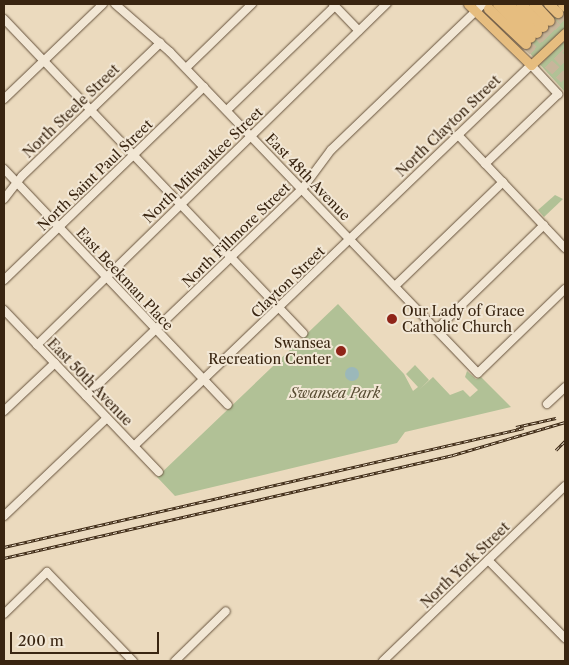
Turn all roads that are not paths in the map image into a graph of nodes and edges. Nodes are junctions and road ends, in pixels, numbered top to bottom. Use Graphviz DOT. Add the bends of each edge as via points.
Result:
graph roads {
  1 [pos="103,4"];
  2 [pos="115,4"];
  3 [pos="252,4"];
  4 [pos="387,4"];
  5 [pos="508,4"];
  6 [pos="521,4"];
  7 [pos="534,4"];
  8 [pos="549,4"];
  9 [pos="334,5"];
  10 [pos="482,6"];
  11 [pos="562,8"];
  12 [pos="4,19"];
  13 [pos="359,31"];
  14 [pos="537,33"];
  15 [pos="565,33"];
  16 [pos="160,44"];
  17 [pos="44,61"];
  18 [pos="531,65"];
  19 [pos="186,68"];
  20 [pos="204,87"];
  21 [pos="4,98"];
  22 [pos="91,110"];
  23 [pos="227,110"];
  24 [pos="458,135"];
  25 [pos="251,136"];
  26 [pos="134,155"];
  27 [pos="485,164"];
  28 [pos="4,170"];
  29 [pos="503,182"];
  30 [pos="17,184"];
  31 [pos="302,189"];
  32 [pos="4,199"];
  33 [pos="181,205"];
  34 [pos="544,225"];
  35 [pos="59,227"];
  36 [pos="351,240"];
  37 [pos="565,248"];
  38 [pos="230,257"];
  39 [pos="106,277"];
  40 [pos="4,280"];
  41 [pos="395,286"];
  42 [pos="565,289"];
  43 [pos="280,308"];
  44 [pos="4,310"];
  45 [pos="156,329"];
  46 [pos="437,329"];
  47 [pos="303,333"];
  48 [pos="37,345"];
  49 [pos="55,363"];
  50 [pos="204,380"];
  51 [pos="565,387"];
  52 [pos="86,396"];
  53 [pos="547,404"];
  54 [pos="228,405"];
  55 [pos="4,411"];
  56 [pos="107,418"];
  57 [pos="134,446"];
  58 [pos="159,472"];
  59 [pos="565,486"];
  60 [pos="4,516"];
  61 [pos="488,560"];
  62 [pos="226,611"];
  63 [pos="4,614"];
  64 [pos="565,638"];
  65 [pos="133,661"];
  66 [pos="175,661"];
  67 [pos="383,661"];
  1 -- 17 [label="street"];
  2 -- 16 [label="street, East 48th Avenue"];
  3 -- 19 [label="street"];
  4 -- 13 [label="street, North Milwaukee Street"];
  5 -- 14 [label="highway"];
  6 -- 14 [label="highway"];
  7 -- 14 [label="highway"];
  8 -- 11 [label="highway"];
  9 -- 13 [label="street"];
  9 -- 23 [label="street"];
  10 -- 14 [label="highway"];
  10 -- 18 [label="main road"];
  10 -- 31 [label="street, North Fillmore Street" via="331,150"];
  12 -- 17 [label="street"];
  13 -- 25 [label="street, North Milwaukee Street"];
  15 -- 18 [label="main road, North Clayton Street"];
  16 -- 19 [label="street, East 48th Avenue"];
  16 -- 22 [label="street, North Steele Street"];
  17 -- 21 [label="street"];
  17 -- 22 [label="street"];
  18 -- 24 [label="street, North Clayton Street"];
  18 -- 27 [label="street" via="558,94"];
  19 -- 20 [label="street, East 48th Avenue"];
  20 -- 23 [label="street, East 48th Avenue"];
  20 -- 26 [label="street, North Saint Paul Street"];
  22 -- 26 [label="street"];
  22 -- 30 [label="street, North Steele Street"];
  23 -- 25 [label="street, East 48th Avenue"];
  24 -- 27 [label="street"];
  24 -- 36 [label="street, North Clayton Street"];
  25 -- 31 [label="street, East 48th Avenue"];
  25 -- 33 [label="street, North Milwaukee Street"];
  26 -- 33 [label="street"];
  26 -- 35 [label="street, North Saint Paul Street"];
  27 -- 29 [label="street"];
  28 -- 30 [label="street, East Beekman Place"];
  29 -- 34 [label="street"];
  29 -- 41 [label="street"];
  30 -- 32 [label="street, North Steele Street"];
  30 -- 35 [label="street, East Beekman Place"];
  31 -- 36 [label="street, East 48th Avenue"];
  31 -- 38 [label="street, North Fillmore Street"];
  33 -- 38 [label="street"];
  33 -- 39 [label="street, North Milwaukee Street"];
  34 -- 37 [label="street"];
  34 -- 46 [label="street"];
  35 -- 39 [label="street, East Beekman Place"];
  35 -- 40 [label="street, North Saint Paul Street"];
  36 -- 41 [label="street, East 48th Avenue"];
  36 -- 43 [label="street, Clayton Street"];
  38 -- 43 [label="street"];
  38 -- 45 [label="street, North Fillmore Street"];
  39 -- 45 [label="street, East Beekman Place"];
  39 -- 48 [label="street, North Milwaukee Street"];
  41 -- 46 [label="street, East 48th Avenue"];
  42 -- 46 [label="street, East 48th Avenue" via="478,373"];
  43 -- 47 [label="street"];
  43 -- 50 [label="street, Clayton Street"];
  44 -- 48 [label="street, East 50th Avenue"];
  45 -- 50 [label="street, East Beekman Place"];
  45 -- 52 [label="street, North Fillmore Street"];
  48 -- 49 [label="street, East 50th Avenue"];
  49 -- 52 [label="street, East 50th Avenue"];
  49 -- 55 [label="street"];
  50 -- 54 [label="street, East Beekman Place"];
  50 -- 57 [label="street, Clayton Street"];
  51 -- 53 [label="street"];
  52 -- 56 [label="street, East 50th Avenue"];
  56 -- 57 [label="street, East 50th Avenue"];
  56 -- 60 [label="street"];
  57 -- 58 [label="street, East 50th Avenue"];
  59 -- 61 [label="street, North York Street"];
  61 -- 64 [label="street"];
  61 -- 67 [label="street, North York Street"];
  62 -- 66 [label="street"];
  63 -- 65 [label="street" via="47,572"];
}
